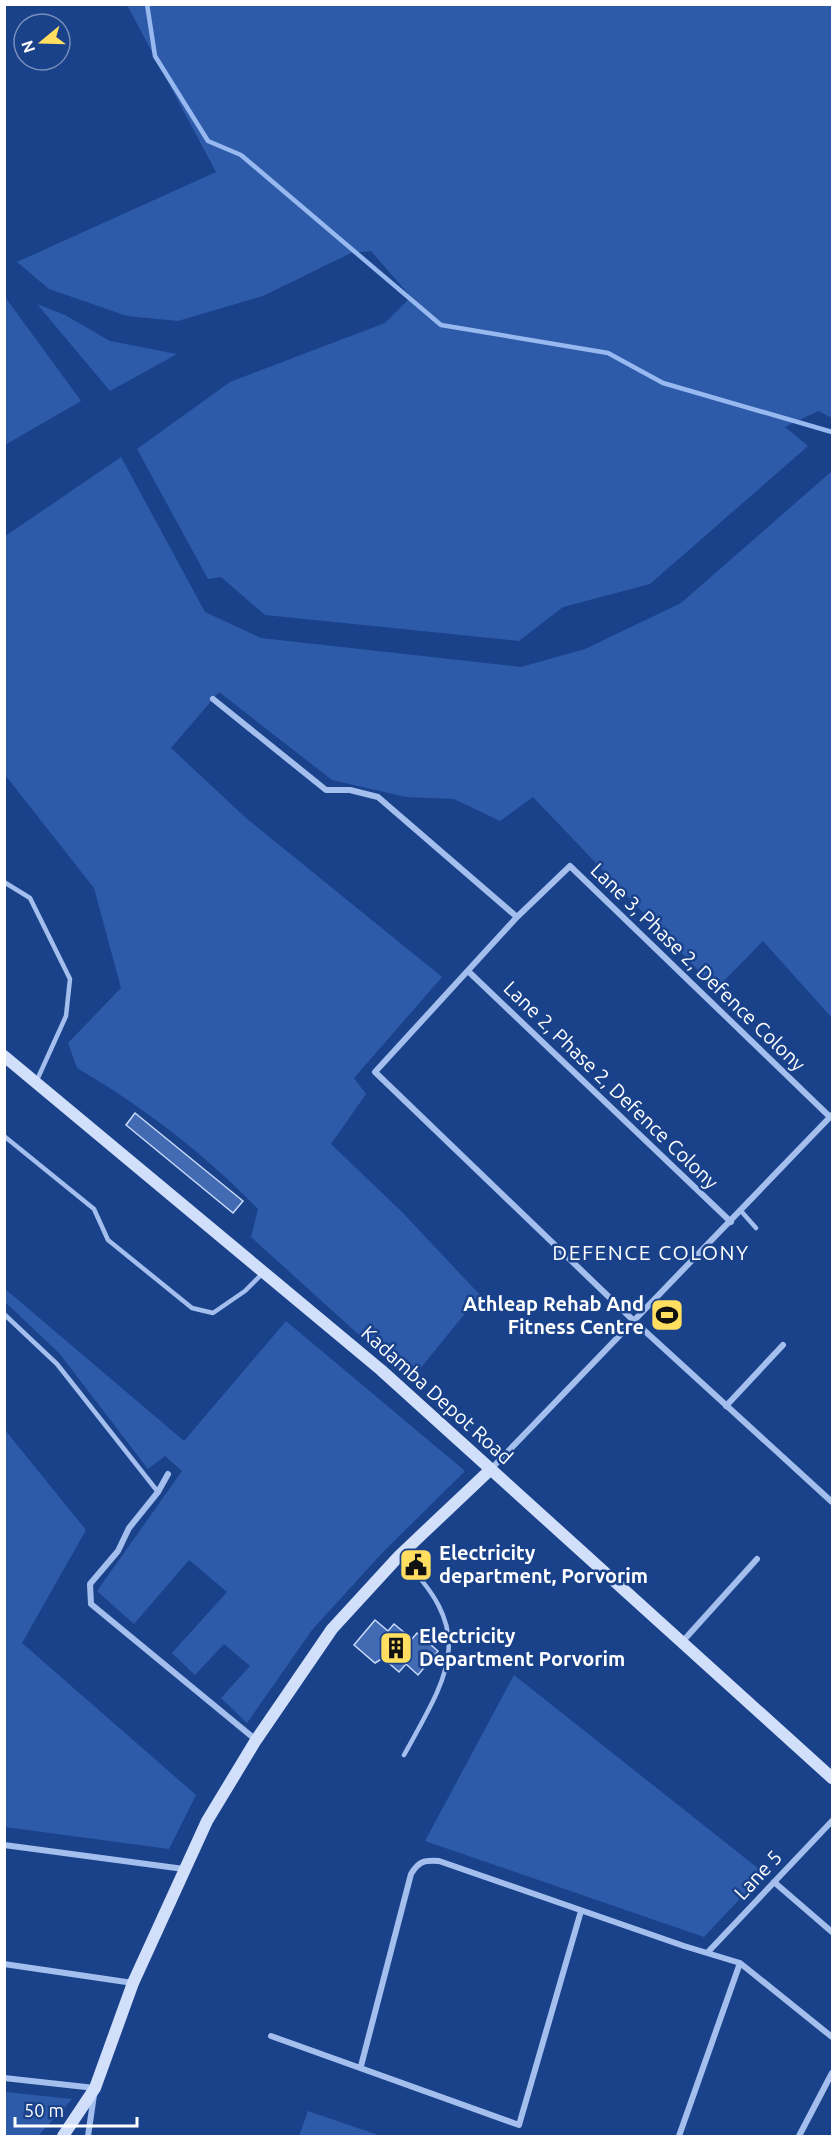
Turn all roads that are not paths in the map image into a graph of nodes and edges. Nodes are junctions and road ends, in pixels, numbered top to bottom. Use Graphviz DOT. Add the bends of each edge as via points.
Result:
graph roads {
  1 [pos="213,699"];
  2 [pos="4,882"];
  3 [pos="517,917"];
  4 [pos="468,971"];
  5 [pos="4,1056"];
  6 [pos="36,1082"];
  7 [pos="832,1117"];
  8 [pos="4,1136"];
  9 [pos="741,1212"];
  10 [pos="731,1222"];
  11 [pos="756,1228"];
  12 [pos="265,1271"];
  13 [pos="4,1314"];
  14 [pos="635,1322"];
  15 [pos="783,1346"];
  16 [pos="726,1406"];
  17 [pos="491,1469"];
  18 [pos="168,1474"];
  19 [pos="158,1492"];
  20 [pos="832,1502"];
  21 [pos="399,1556"];
  22 [pos="757,1559"];
  23 [pos="683,1641"];
  24 [pos="255,1740"];
  25 [pos="404,1755"];
  26 [pos="832,1778"];
  27 [pos="832,1821"];
  28 [pos="4,1845"];
  29 [pos="184,1869"];
  30 [pos="774,1882"];
  31 [pos="580,1911"];
  32 [pos="832,1932"];
  33 [pos="708,1953"];
  34 [pos="740,1963"];
  35 [pos="4,1964"];
  36 [pos="133,1983"];
  37 [pos="271,2036"];
  38 [pos="832,2037"];
  39 [pos="361,2066"];
  40 [pos="832,2073"];
  41 [pos="4,2078"];
  42 [pos="95,2088"];
  43 [pos="63,2136"];
  44 [pos="88,2136"];
  45 [pos="679,2136"];
  46 [pos="799,2136"];
  1 -- 3 [label="street" via="326,790 350,790 378,797"];
  2 -- 6 [label="lane" via="30,898 69,979 66,1016"];
  3 -- 4 [label="street"];
  3 -- 7 [label="street, Lane 3, Phase 2, Defence Colony" via="570,866"];
  4 -- 10 [label="street, Lane 2, Phase 2, Defence Colony"];
  4 -- 14 [label="street" via="375,1072"];
  5 -- 6 [label="street, Kadamba Depot Road"];
  6 -- 12 [label="street, Kadamba Depot Road"];
  7 -- 9 [label="street"];
  8 -- 12 [label="lane" via="94,1209 108,1240 192,1308 213,1313"];
  9 -- 10 [label="street"];
  9 -- 11 [label="lane"];
  10 -- 14 [label="street"];
  12 -- 17 [label="street, Kadamba Depot Road"];
  13 -- 19 [label="lane" via="57,1364"];
  14 -- 16 [label="street"];
  14 -- 17 [label="street"];
  15 -- 16 [label="street"];
  16 -- 20 [label="street"];
  17 -- 21 [label="street"];
  17 -- 23 [label="street, Kadamba Depot Road"];
  18 -- 19 [label="street"];
  19 -- 24 [label="street" via="90,1584 91,1604"];
  21 -- 24 [label="street" via="332,1629"];
  21 -- 25 [label="lane" via="430,1592 447,1623 449,1638 439,1692"];
  22 -- 23 [label="street"];
  23 -- 26 [label="street, Kadamba Depot Road"];
  24 -- 29 [label="street"];
  27 -- 30 [label="street, Lane 5"];
  28 -- 29 [label="street"];
  29 -- 36 [label="street"];
  30 -- 32 [label="street"];
  30 -- 33 [label="street, Lane 5"];
  31 -- 33 [label="street"];
  31 -- 39 [label="street" via="439,1861 424,1860 417,1864 411,1874"];
  31 -- 39 [label="street" via="519,2125"];
  33 -- 34 [label="street"];
  34 -- 38 [label="street"];
  34 -- 45 [label="street"];
  35 -- 36 [label="street"];
  36 -- 42 [label="street"];
  37 -- 39 [label="street"];
  40 -- 46 [label="street"];
  41 -- 42 [label="street"];
  42 -- 43 [label="street"];
  42 -- 44 [label="street"];
}
